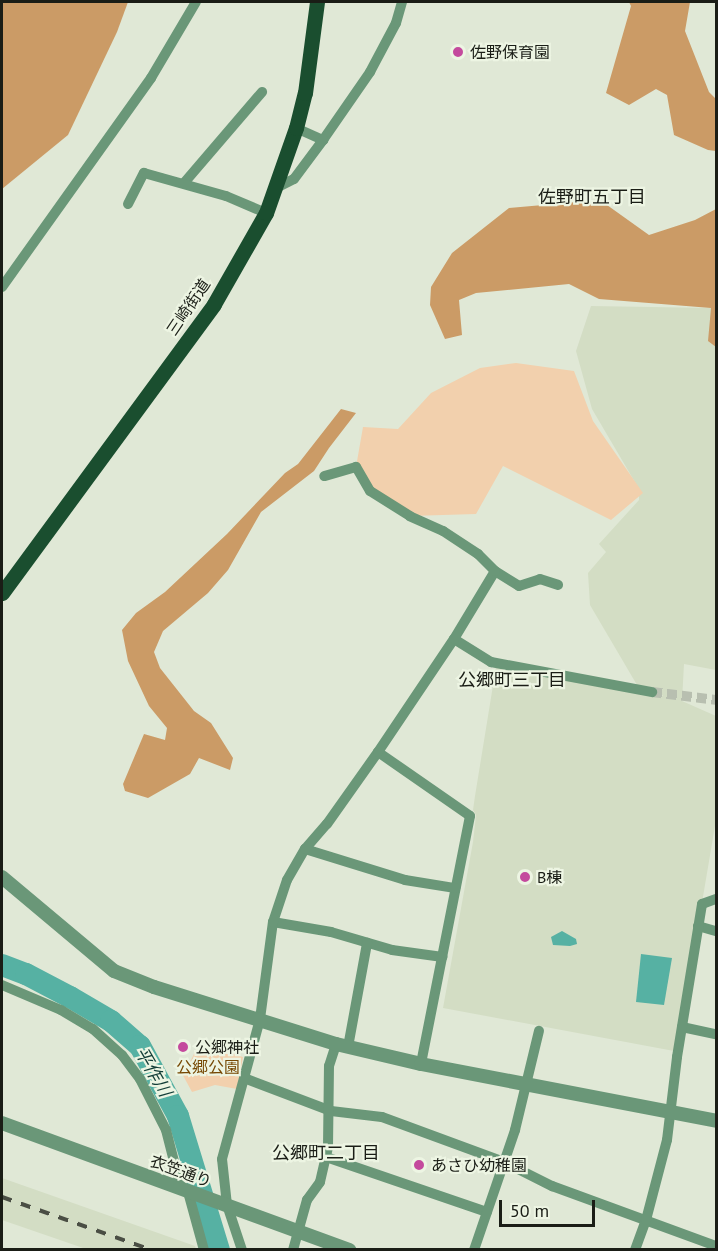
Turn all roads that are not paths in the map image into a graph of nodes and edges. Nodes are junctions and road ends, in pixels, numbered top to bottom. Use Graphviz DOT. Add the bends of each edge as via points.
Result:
graph roads {
  1 [pos="196,2"];
  2 [pos="317,2"];
  3 [pos="402,2"];
  4 [pos="262,92"];
  5 [pos="296,128"];
  6 [pos="323,140"];
  7 [pos="184,183"];
  8 [pos="276,188"];
  9 [pos="128,204"];
  10 [pos="266,213"];
  11 [pos="2,287"];
  12 [pos="324,476"];
  13 [pos="495,571"];
  14 [pos="558,585"];
  15 [pos="2,593"];
  16 [pos="454,639"];
  17 [pos="652,692"];
  18 [pos="378,752"];
  19 [pos="305,849"];
  20 [pos="2,878"];
  21 [pos="455,888"];
  22 [pos="717,899"];
  23 [pos="273,922"];
  24 [pos="698,926"];
  25 [pos="717,931"];
  26 [pos="367,943"];
  27 [pos="443,957"];
  28 [pos="2,985"];
  29 [pos="260,1019"];
  30 [pos="682,1027"];
  31 [pos="539,1031"];
  32 [pos="717,1034"];
  33 [pos="342,1045"];
  34 [pos="421,1064"];
  35 [pos="244,1078"];
  36 [pos="527,1085"];
  37 [pos="331,1111"];
  38 [pos="670,1113"];
  39 [pos="717,1121"];
  40 [pos="2,1123"];
  41 [pos="326,1157"];
  42 [pos="504,1162"];
  43 [pos="187,1191"];
  44 [pos="224,1204"];
  45 [pos="487,1212"];
  46 [pos="646,1220"];
  47 [pos="299,1231"];
  48 [pos="717,1246"];
  49 [pos="204,1250"];
  50 [pos="242,1250"];
  51 [pos="293,1250"];
  52 [pos="349,1250"];
  53 [pos="474,1250"];
  54 [pos="635,1250"];
  1 -- 11 [label="street" via="151,78"];
  2 -- 5 [label="main road, 三崎街道"];
  3 -- 6 [label="street" via="396,23 370,72"];
  4 -- 7 [label="street"];
  5 -- 6 [label="street"];
  5 -- 8 [label="main road, 三崎街道"];
  6 -- 8 [label="street" via="294,179"];
  7 -- 9 [label="street" via="144,173"];
  7 -- 10 [label="street"];
  8 -- 10 [label="main road, 三崎街道"];
  10 -- 15 [label="main road, 三崎街道" via="214,304"];
  12 -- 13 [label="street" via="356,467 370,491 443,531 478,554"];
  13 -- 14 [label="street" via="519,586 540,579"];
  13 -- 16 [label="street"];
  16 -- 17 [label="street" via="491,662"];
  16 -- 18 [label="street"];
  18 -- 19 [label="street"];
  18 -- 21 [label="street" via="470,816"];
  19 -- 21 [label="street" via="405,880"];
  19 -- 23 [label="street" via="286,879"];
  20 -- 29 [label="street" via="114,971"];
  21 -- 27 [label="street"];
  22 -- 24 [label="street" via="702,904"];
  23 -- 26 [label="street"];
  23 -- 29 [label="street"];
  24 -- 25 [label="street"];
  24 -- 30 [label="street"];
  26 -- 27 [label="street"];
  26 -- 33 [label="street"];
  27 -- 34 [label="street"];
  28 -- 43 [label="street" via="61,1010 93,1029 122,1055 140,1079 166,1130"];
  29 -- 33 [label="street"];
  29 -- 35 [label="street"];
  30 -- 32 [label="street"];
  30 -- 38 [label="street"];
  31 -- 36 [label="street"];
  33 -- 34 [label="street"];
  33 -- 37 [label="street" via="329,1066"];
  34 -- 36 [label="street"];
  35 -- 37 [label="street"];
  35 -- 44 [label="street" via="222,1159"];
  36 -- 38 [label="street"];
  36 -- 42 [label="street"];
  37 -- 41 [label="street"];
  37 -- 42 [label="street" via="382,1117"];
  38 -- 39 [label="street"];
  38 -- 46 [label="street"];
  40 -- 43 [label="street, 衣笠通り"];
  41 -- 45 [label="street"];
  41 -- 47 [label="street" via="320,1182 307,1200"];
  42 -- 45 [label="street"];
  42 -- 46 [label="street" via="552,1186"];
  43 -- 44 [label="street, 衣笠通り"];
  43 -- 49 [label="street"];
  44 -- 47 [label="street, 衣笠通り"];
  44 -- 50 [label="street"];
  45 -- 53 [label="street"];
  46 -- 48 [label="street"];
  46 -- 54 [label="street"];
  47 -- 51 [label="street"];
  47 -- 52 [label="street, 衣笠通り"];
}
